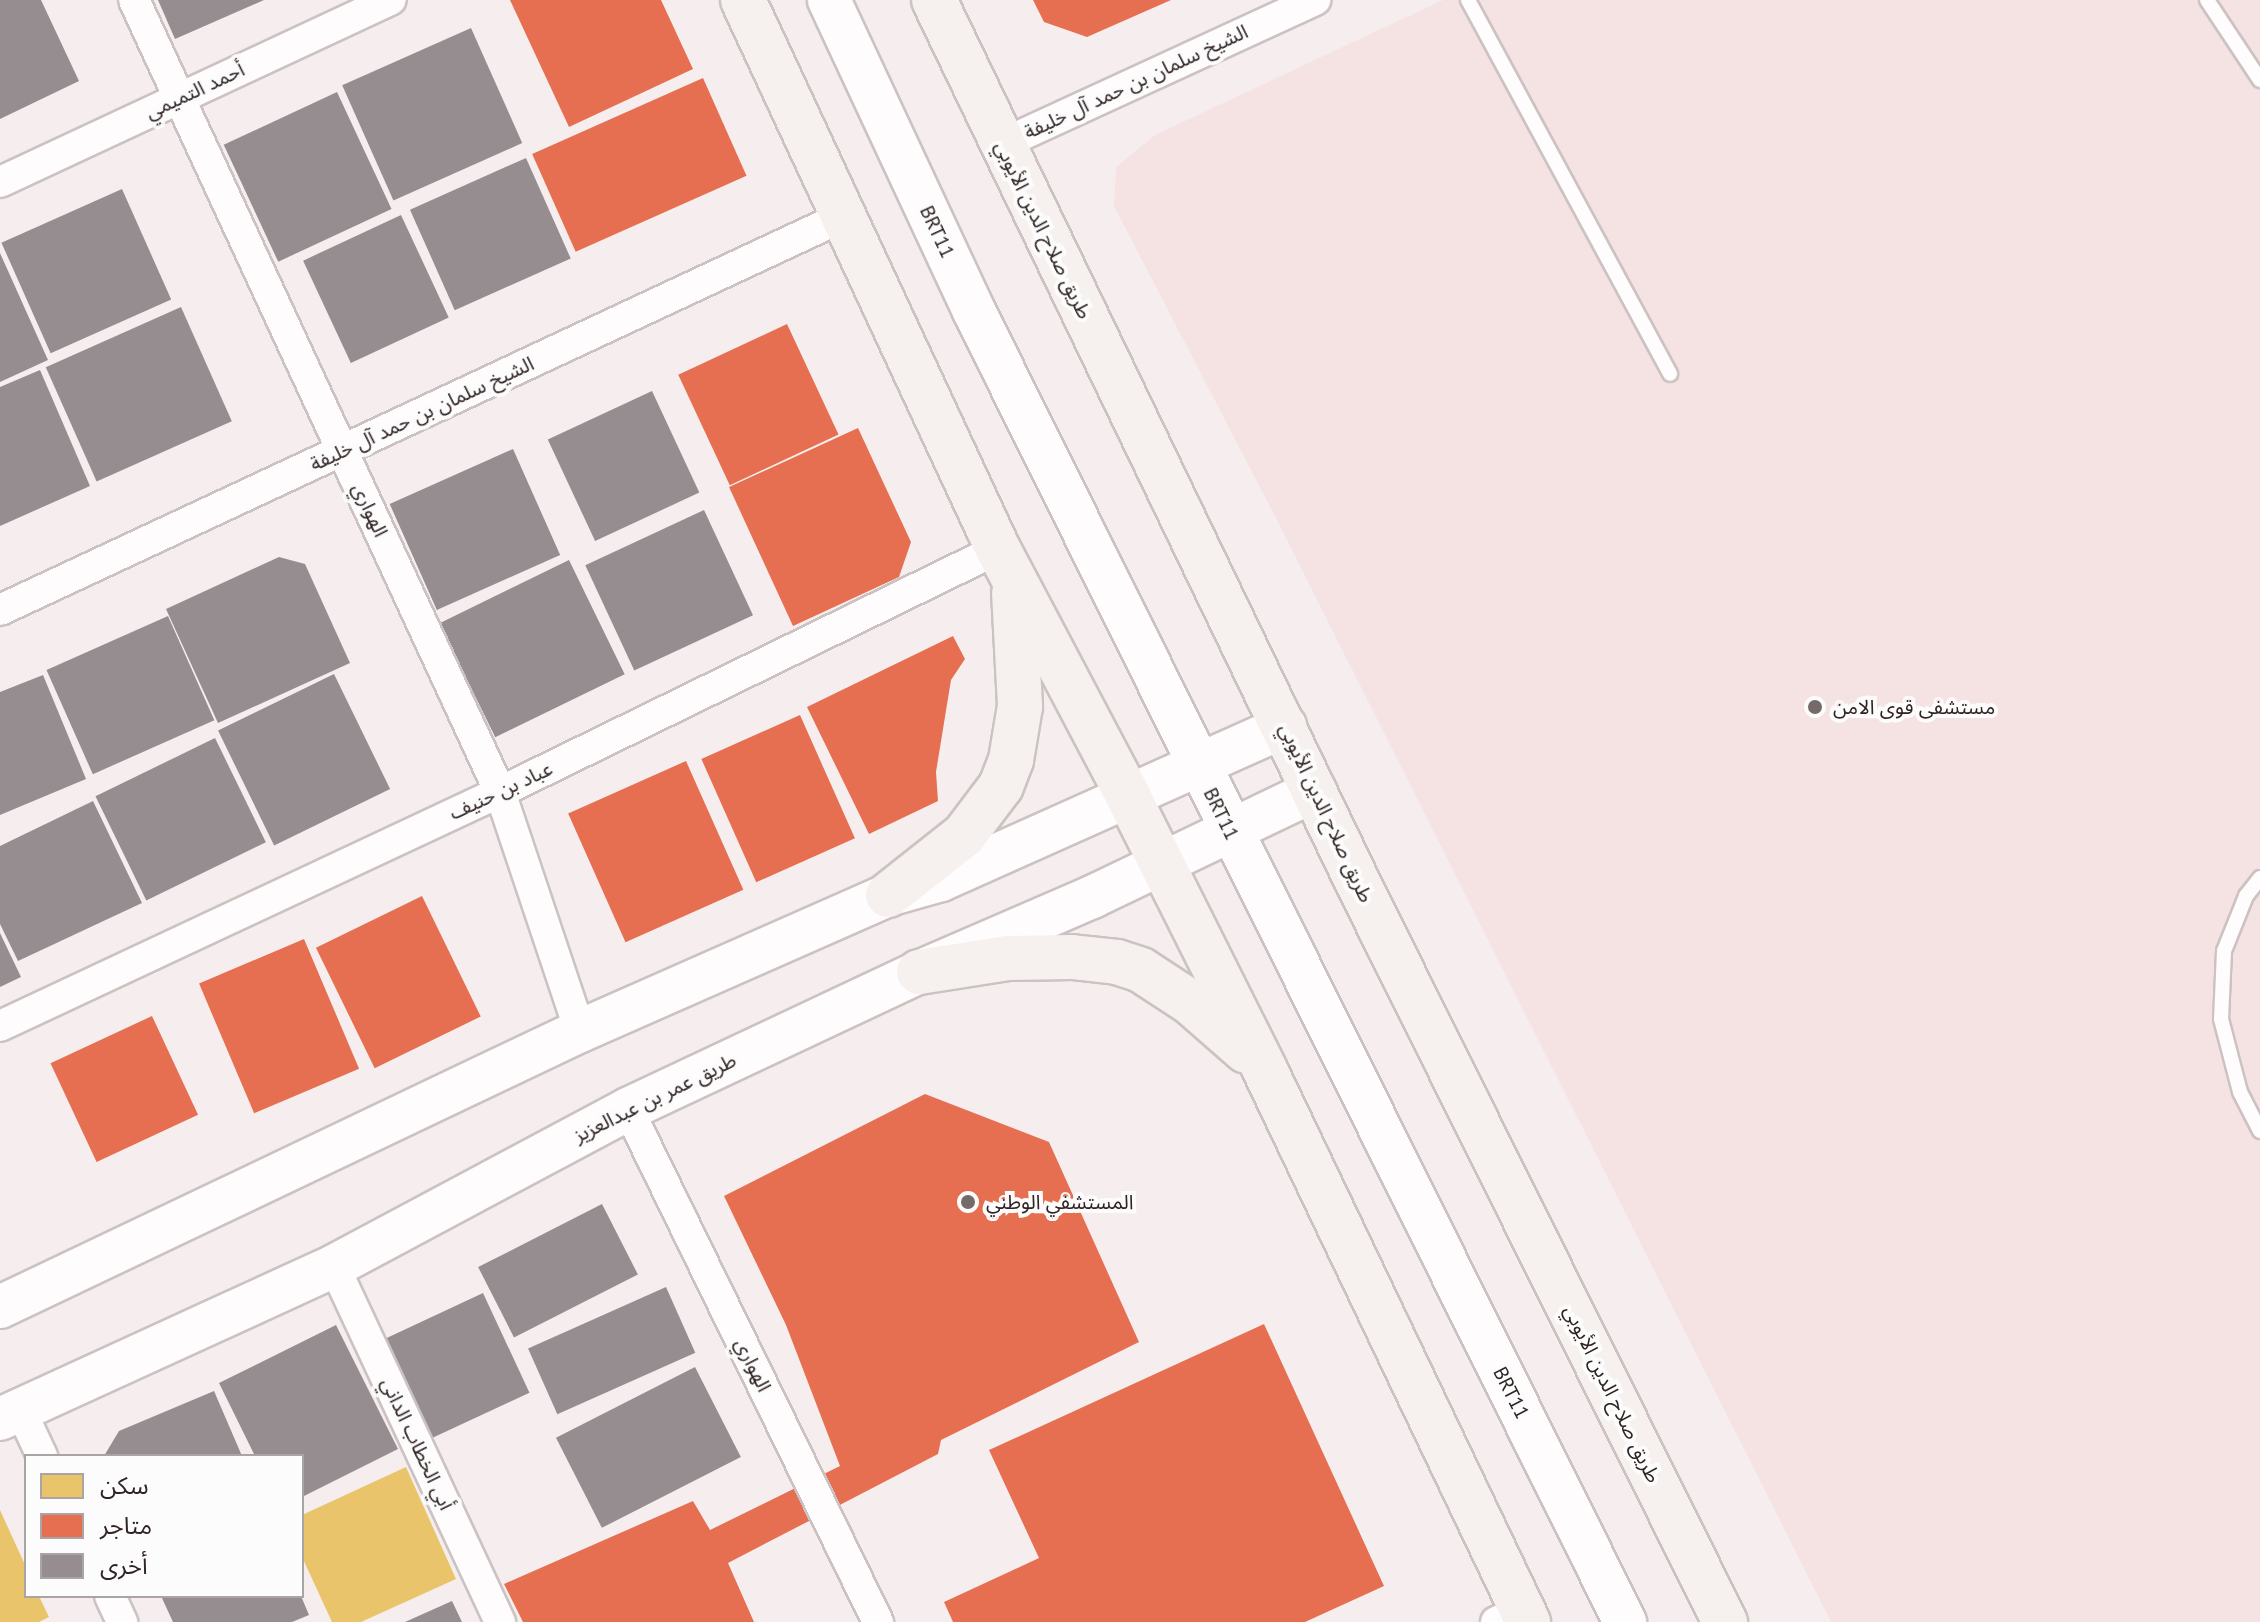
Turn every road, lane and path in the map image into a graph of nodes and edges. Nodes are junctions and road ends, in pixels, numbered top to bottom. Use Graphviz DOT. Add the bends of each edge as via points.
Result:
graph roads {
  1 [pos="134,0"];
  2 [pos="391,0"];
  3 [pos="743,0"];
  4 [pos="829,0"];
  5 [pos="934,0"];
  6 [pos="1315,0"];
  7 [pos="1468,0"];
  8 [pos="2207,0"];
  9 [pos="2260,80"];
  10 [pos="180,98"];
  11 [pos="1002,144"];
  12 [pos="0,182"];
  13 [pos="842,217"];
  14 [pos="1670,374"];
  15 [pos="343,451"];
  16 [pos="1005,564"];
  17 [pos="0,610"];
  18 [pos="1285,726"];
  19 [pos="1197,765"];
  20 [pos="1315,790"];
  21 [pos="500,792"];
  22 [pos="1128,796"];
  23 [pos="1230,832"];
  24 [pos="1161,863"];
  25 [pos="2260,878"];
  26 [pos="888,895"];
  27 [pos="919,972"];
  28 [pos="0,1026"];
  29 [pos="580,1031"];
  30 [pos="1264,1068"];
  31 [pos="628,1109"];
  32 [pos="2260,1131"];
  33 [pos="334,1266"];
  34 [pos="0,1307"];
  35 [pos="10,1414"];
  36 [pos="40,1454"];
  37 [pos="111,1598"];
  38 [pos="1515,1618"];
  39 [pos="122,1622"];
  40 [pos="500,1622"];
  41 [pos="878,1622"];
  42 [pos="1625,1622"];
  43 [pos="1725,1622"];
  1 -- 10 [label="street, الهواري"];
  2 -- 10 [label="street, أحمد التميمي"];
  3 -- 13 [label="main road"];
  4 -- 19 [label="main road, BRT11" via="974,311"];
  5 -- 11 [label="main road, طريق صلاح الدين الأيوبي"];
  6 -- 11 [label="street, الشيخ سلمان بن حمد آل خليفة"];
  7 -- 14 [label="lane"];
  8 -- 9 [label="lane"];
  10 -- 12 [label="street, أحمد التميمي"];
  10 -- 15 [label="street, الهواري"];
  11 -- 18 [label="main road, طريق صلاح الدين الأيوبي"];
  13 -- 15 [label="street, الشيخ سلمان بن حمد آل خليفة"];
  13 -- 16 [label="main road"];
  15 -- 17 [label="street, الشيخ سلمان بن حمد آل خليفة"];
  15 -- 21 [label="street, الهواري"];
  16 -- 21 [label="street, عباد بن حنيف"];
  16 -- 22 [label="main road"];
  16 -- 26 [label="main road" via="1020,706 1011,760 1001,786 964,835"];
  18 -- 19 [label="main road"];
  18 -- 20 [label="main road, طريق صلاح الدين الأيوبي"];
  19 -- 22 [label="main road"];
  19 -- 23 [label="main road, BRT11"];
  20 -- 23 [label="main road, طريق عمر بن عبدالعزيز"];
  20 -- 43 [label="main road, طريق صلاح الدين الأيوبي"];
  21 -- 28 [label="street, عباد بن حنيف"];
  21 -- 29 [label="street, الهواري"];
  22 -- 24 [label="main road"];
  22 -- 26 [label="main road" via="941,880"];
  23 -- 24 [label="main road, طريق عمر بن عبدالعزيز"];
  23 -- 42 [label="main road, BRT11"];
  24 -- 27 [label="main road, طريق عمر بن عبدالعزيز"];
  24 -- 30 [label="main road"];
  25 -- 32 [label="lane" via="2246,896 2224,951 2221,1019 2240,1092"];
  26 -- 29 [label="main road"];
  27 -- 30 [label="main road" via="1019,958 1117,962 1141,970 1190,1002"];
  27 -- 31 [label="main road, طريق عمر بن عبدالعزيز"];
  29 -- 34 [label="main road"];
  30 -- 38 [label="main road"];
  31 -- 33 [label="main road, طريق عمر بن عبدالعزيز"];
  31 -- 41 [label="street, الهواري"];
  33 -- 35 [label="main road, طريق عمر بن عبدالعزيز"];
  33 -- 40 [label="street, أبي الخطاب الداني"];
  35 -- 36 [label="street"];
  37 -- 39 [label="street"];
}
